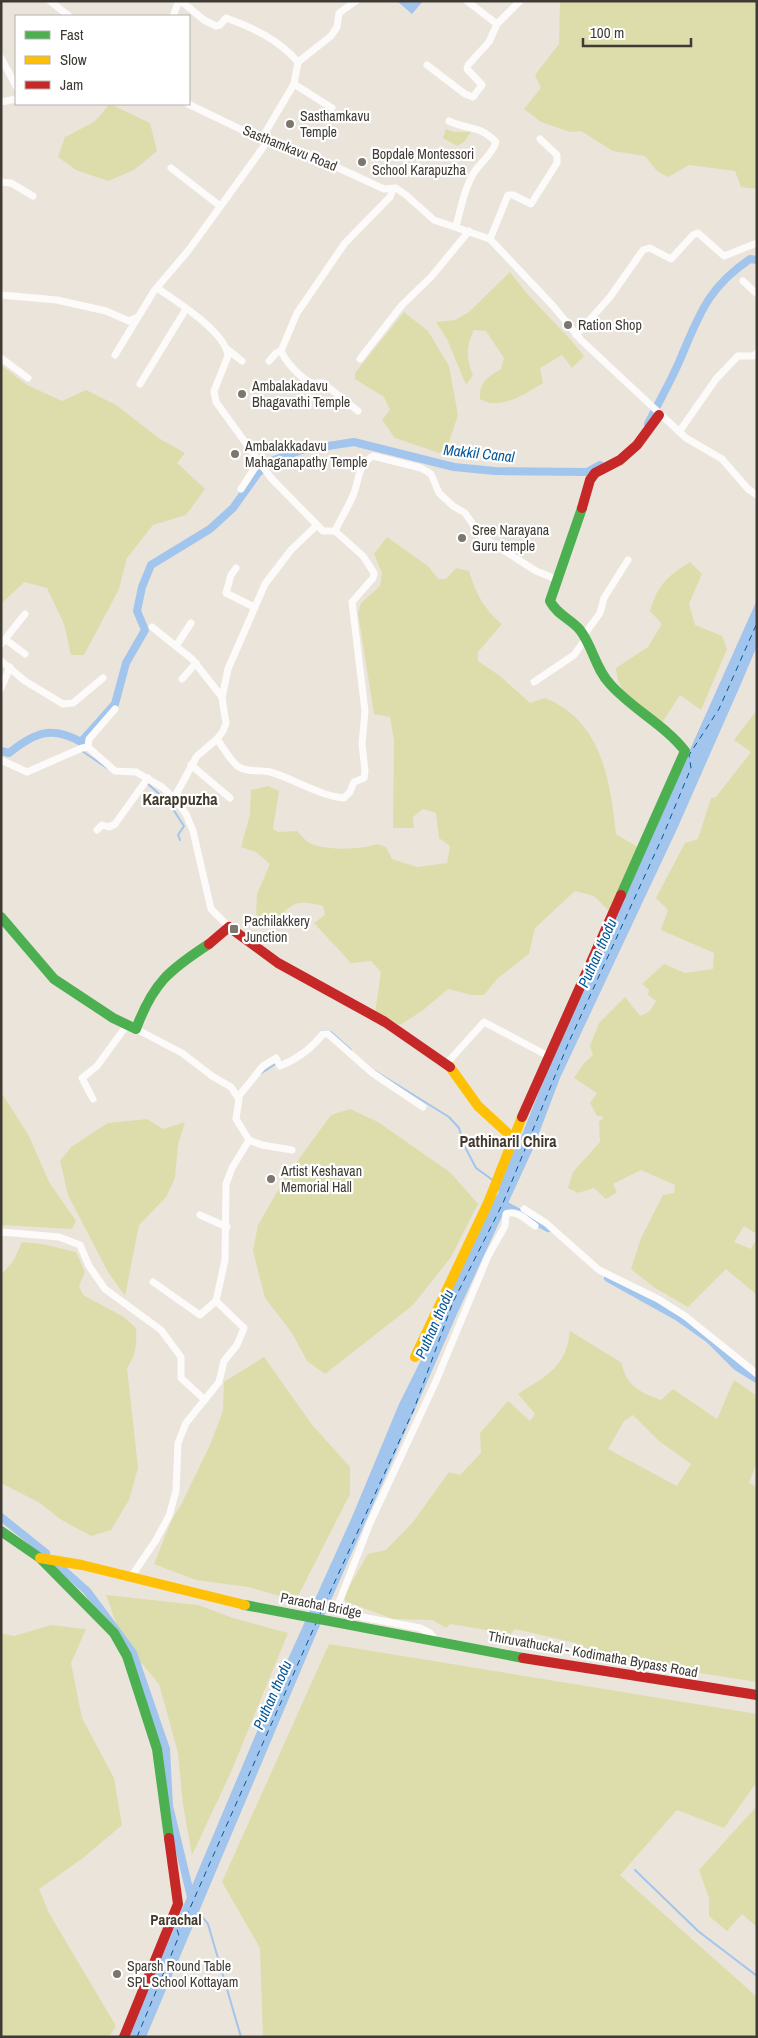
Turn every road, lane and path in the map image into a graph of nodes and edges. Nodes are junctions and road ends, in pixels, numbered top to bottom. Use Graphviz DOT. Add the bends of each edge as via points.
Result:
graph roads {
  1 [pos="50,1"];
  2 [pos="180,1"];
  3 [pos="356,1"];
  4 [pos="467,1"];
  5 [pos="520,1"];
  6 [pos="68,15"];
  7 [pos="173,15"];
  8 [pos="497,24"];
  9 [pos="1,58"];
  10 [pos="298,62"];
  11 [pos="427,64"];
  12 [pos="15,84"];
  13 [pos="294,84"];
  14 [pos="9,100"];
  15 [pos="190,105"];
  16 [pos="332,108"];
  17 [pos="1,110"];
  18 [pos="449,121"];
  19 [pos="540,138"];
  20 [pos="264,140"];
  21 [pos="171,168"];
  22 [pos="1,182"];
  23 [pos="393,189"];
  24 [pos="34,196"];
  25 [pos="220,206"];
  26 [pos="456,226"];
  27 [pos="469,231"];
  28 [pos="490,239"];
  29 [pos="757,243"];
  30 [pos="742,282"];
  31 [pos="157,288"];
  32 [pos="757,294"];
  33 [pos="1,295"];
  34 [pos="186,309"];
  35 [pos="137,318"];
  36 [pos="576,335"];
  37 [pos="228,349"];
  38 [pos="281,351"];
  39 [pos="757,354"];
  40 [pos="115,356"];
  41 [pos="1,358"];
  42 [pos="360,359"];
  43 [pos="242,361"];
  44 [pos="269,361"];
  45 [pos="28,378"];
  46 [pos="140,384"];
  47 [pos="358,411"];
  48 [pos="658,414"];
  49 [pos="679,432"];
  50 [pos="259,463"];
  51 [pos="241,489"];
  52 [pos="757,496"];
  53 [pos="317,525"];
  54 [pos="335,531"];
  55 [pos="628,560"];
  56 [pos="236,568"];
  57 [pos="558,580"];
  58 [pos="254,607"];
  59 [pos="25,614"];
  60 [pos="191,623"];
  61 [pos="152,627"];
  62 [pos="585,636"];
  63 [pos="3,642"];
  64 [pos="176,646"];
  65 [pos="25,654"];
  66 [pos="1,661"];
  67 [pos="196,663"];
  68 [pos="10,667"];
  69 [pos="104,678"];
  70 [pos="182,679"];
  71 [pos="534,682"];
  72 [pos="1,688"];
  73 [pos="222,697"];
  74 [pos="115,709"];
  75 [pos="217,739"];
  76 [pos="85,748"];
  77 [pos="1,760"];
  78 [pos="191,765"];
  79 [pos="148,778"];
  80 [pos="174,798"];
  81 [pos="230,798"];
  82 [pos="97,830"];
  83 [pos="1,917"];
  84 [pos="230,927"];
  85 [pos="131,1027"];
  86 [pos="550,1057"];
  87 [pos="446,1064"];
  88 [pos="238,1097"];
  89 [pos="93,1099"];
  90 [pos="423,1107"];
  91 [pos="513,1138"];
  92 [pos="249,1140"];
  93 [pos="292,1150"];
  94 [pos="524,1210"];
  95 [pos="200,1215"];
  96 [pos="535,1226"];
  97 [pos="227,1227"];
  98 [pos="1,1232"];
  99 [pos="153,1282"];
  100 [pos="216,1301"];
  101 [pos="415,1357"];
  102 [pos="757,1374"];
  103 [pos="205,1400"];
  104 [pos="1,1531"];
  105 [pos="40,1558"];
  106 [pos="131,1577"];
  107 [pos="425,1639"];
  108 [pos="437,1642"];
  109 [pos="757,1696"];
  110 [pos="124,2037"];
  1 -- 6 [label="street"];
  2 -- 7 [label="street"];
  2 -- 10 [label="street" via="212,25 220,25 226,18 270,37 284,46"];
  3 -- 10 [label="street" via="339,13 337,27 331,36"];
  4 -- 8 [label="street"];
  5 -- 8 [label="street"];
  8 -- 11 [label="street" via="489,42 468,65 467,69 482,85 473,96 465,94"];
  9 -- 12 [label="street"];
  10 -- 13 [label="street"];
  13 -- 16 [label="street"];
  13 -- 20 [label="street"];
  14 -- 17 [label="street"];
  15 -- 20 [label="street, Sasthamkavu Road"];
  18 -- 26 [label="street" via="464,128 475,127 496,142 470,181"];
  19 -- 28 [label="street" via="557,155 557,163 531,204 508,195"];
  20 -- 23 [label="street, Sasthamkavu Road" via="306,153 384,189"];
  20 -- 25 [label="street"];
  21 -- 25 [label="street"];
  22 -- 24 [label="street" via="11,183"];
  23 -- 26 [label="street, Sasthamkavu Road" via="406,194 434,220"];
  23 -- 38 [label="street" via="390,197 345,243 297,313"];
  25 -- 31 [label="street"];
  26 -- 27 [label="street, Sasthamkavu Road"];
  27 -- 28 [label="street, Sasthamkavu Road"];
  27 -- 42 [label="street" via="431,277 402,305"];
  28 -- 36 [label="street"];
  29 -- 36 [label="street" via="724,256 698,233 693,234 671,259 650,248 643,250 610,297"];
  30 -- 32 [label="street"];
  31 -- 34 [label="street"];
  31 -- 35 [label="street"];
  33 -- 35 [label="street" via="65,301 106,311 129,321"];
  34 -- 37 [label="street" via="204,322"];
  34 -- 46 [label="street"];
  35 -- 40 [label="street"];
  36 -- 48 [label="street"];
  37 -- 43 [label="street"];
  37 -- 50 [label="street" via="214,391 216,402"];
  38 -- 44 [label="street"];
  38 -- 47 [label="street" via="285,361 306,379 323,383"];
  39 -- 49 [label="street" via="738,356"];
  41 -- 45 [label="street"];
  48 -- 49 [label="street"];
  48 -- 57 [label="street" via="638,445 620,460 595,473 590,480"];
  49 -- 52 [label="street" via="722,459"];
  50 -- 51 [label="street"];
  50 -- 53 [label="street"];
  53 -- 54 [label="street" via="323,531"];
  53 -- 58 [label="street" via="276,568 264,584"];
  54 -- 57 [label="street" via="355,491 359,469 373,456 421,468 431,474 439,493 465,512 481,536 536,571"];
  54 -- 75 [label="street" via="363,556 374,573 352,602 351,612 365,711 362,744 364,778 354,782 344,798 331,797 270,772 239,767"];
  55 -- 62 [label="street"];
  56 -- 58 [label="street" via="226,592"];
  57 -- 62 [label="street" via="550,601 552,606"];
  58 -- 73 [label="street" via="228,669"];
  59 -- 63 [label="street"];
  60 -- 64 [label="street"];
  61 -- 64 [label="street"];
  62 -- 71 [label="street" via="574,655"];
  62 -- 86 [label="street" via="601,673 622,698 678,742 687,753"];
  63 -- 65 [label="street"];
  64 -- 67 [label="street"];
  66 -- 68 [label="street"];
  67 -- 70 [label="street"];
  67 -- 73 [label="street"];
  68 -- 69 [label="street" via="25,681 63,704 73,704"];
  68 -- 72 [label="street"];
  73 -- 75 [label="street" via="226,723"];
  74 -- 76 [label="street"];
  75 -- 78 [label="street"];
  76 -- 77 [label="street" via="27,772"];
  76 -- 79 [label="street" via="115,771 136,772"];
  78 -- 80 [label="street"];
  78 -- 81 [label="street"];
  79 -- 80 [label="street"];
  79 -- 82 [label="street" via="115,824 109,827 102,825"];
  80 -- 84 [label="street" via="193,831 211,909"];
  83 -- 85 [label="street" via="54,979"];
  84 -- 85 [label="street" via="218,939 176,965 159,983"];
  84 -- 87 [label="street" via="278,963 384,1022"];
  85 -- 88 [label="street" via="182,1053 231,1087"];
  85 -- 89 [label="street" via="97,1066 82,1078"];
  86 -- 87 [label="street" via="484,1022"];
  86 -- 91 [label="street"];
  87 -- 91 [label="street" via="459,1077 474,1101"];
  88 -- 90 [label="street" via="263,1066 276,1058 280,1066 294,1061 323,1034 328,1034 371,1072"];
  88 -- 92 [label="street" via="236,1120"];
  91 -- 101 [label="street" via="511,1150"];
  92 -- 93 [label="street"];
  92 -- 97 [label="street" via="226,1184"];
  94 -- 102 [label="street" via="546,1223 599,1270 685,1316"];
  95 -- 97 [label="street"];
  96 -- 108 [label="street" via="519,1214 506,1214 505,1226 488,1256 436,1381 370,1523 336,1610 420,1628"];
  97 -- 100 [label="street" via="226,1260"];
  98 -- 103 [label="street" via="59,1237 80,1245 89,1266 105,1289 161,1330 181,1357 181,1378"];
  99 -- 100 [label="street" via="200,1315"];
  100 -- 103 [label="street" via="244,1328 237,1345 224,1361 219,1382"];
  103 -- 106 [label="street" via="186,1423 178,1443 176,1491 169,1516"];
  104 -- 105 [label="street"];
  105 -- 106 [label="street"];
  105 -- 110 [label="street" via="114,1633 127,1656 157,1749 177,1910"];
  106 -- 107 [label="street, Parachal Bridge" via="211,1598"];
  107 -- 108 [label="street, Thiruvathuckal - Kodimatha Bypass Road"];
  108 -- 109 [label="street, Thiruvathuckal - Kodimatha Bypass Road"];
}
